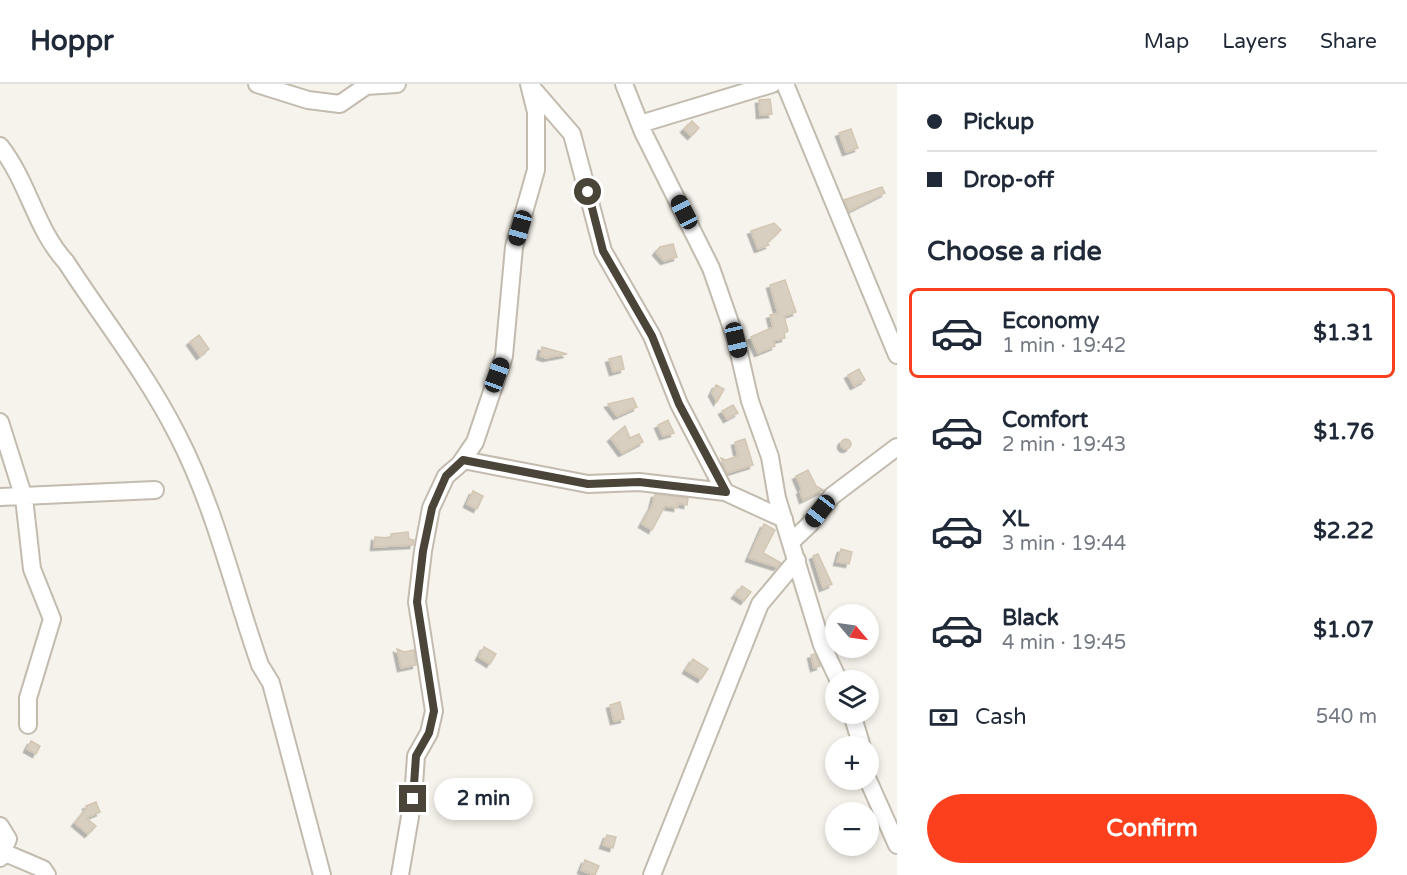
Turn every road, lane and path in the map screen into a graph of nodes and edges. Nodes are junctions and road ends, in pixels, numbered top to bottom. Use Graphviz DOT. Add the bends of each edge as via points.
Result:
graph roads {
  1 [pos="257,84"];
  2 [pos="397,84"];
  3 [pos="624,84"];
  4 [pos="772,84"];
  5 [pos="785,84"];
  6 [pos="529,85"];
  7 [pos="640,124"];
  8 [pos="0,146"];
  9 [pos="897,355"];
  10 [pos="0,422"];
  11 [pos="897,447"];
  12 [pos="463,460"];
  13 [pos="155,490"];
  14 [pos="726,492"];
  15 [pos="0,497"];
  16 [pos="24,498"];
  17 [pos="784,519"];
  18 [pos="791,542"];
  19 [pos="797,560"];
  20 [pos="834,670"];
  21 [pos="28,725"];
  22 [pos="872,790"];
  23 [pos="0,826"];
  24 [pos="897,845"];
  25 [pos="1,855"];
  26 [pos="47,875"];
  27 [pos="322,875"];
  28 [pos="400,875"];
  29 [pos="652,875"];
  1 -- 2 [label="street" via="340,104 366,86"];
  3 -- 7 [label="street"];
  4 -- 7 [label="street"];
  5 -- 9 [label="street"];
  6 -- 12 [label="street" via="537,112 536,170 514,247 504,356 475,442"];
  6 -- 14 [label="street" via="572,134 603,251 652,336 679,404"];
  7 -- 17 [label="street" via="711,268 736,340"];
  8 -- 27 [label="street" via="27,187 50,244 147,380 178,435 212,516 260,665 271,683"];
  10 -- 16 [label="street"];
  11 -- 18 [label="street" via="832,496"];
  12 -- 14 [label="street" via="588,484 639,482"];
  12 -- 28 [label="street" via="446,476 436,497 423,551 417,602 434,711 429,733 416,756"];
  13 -- 16 [label="street"];
  14 -- 17 [label="street"];
  15 -- 16 [label="street"];
  16 -- 21 [label="street" via="32,569 52,619 28,698"];
  17 -- 18 [label="street"];
  18 -- 19 [label="street"];
  19 -- 20 [label="street" via="822,645"];
  19 -- 29 [label="street" via="760,604"];
  22 -- 24 [label="street"];
  23 -- 25 [label="street" via="8,838"];
  25 -- 26 [label="street" via="43,869"];
}
